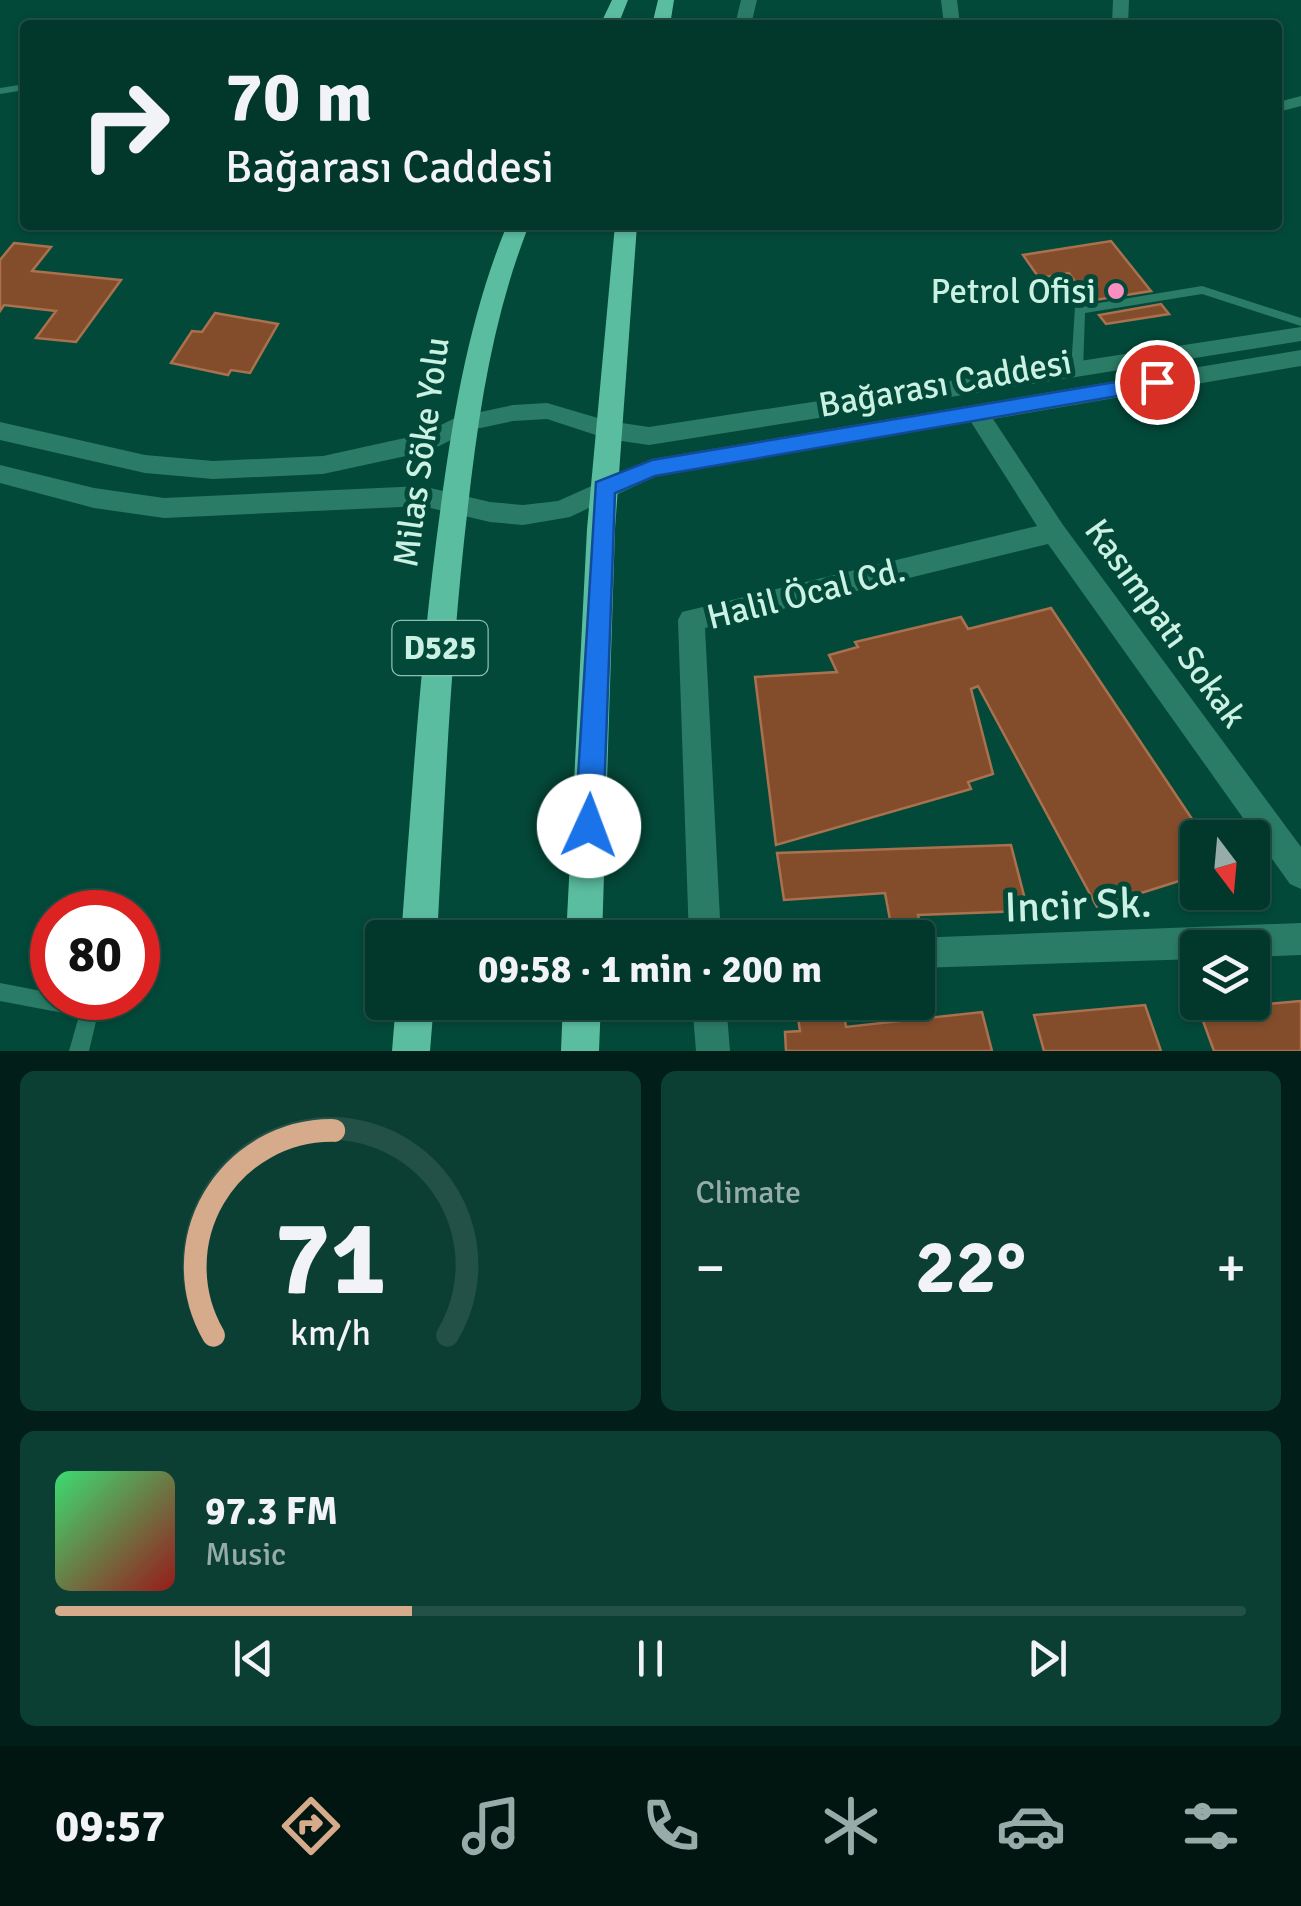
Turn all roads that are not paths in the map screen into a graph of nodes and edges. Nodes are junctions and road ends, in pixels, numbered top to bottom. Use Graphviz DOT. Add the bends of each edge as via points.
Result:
graph roads {
  1 [pos="516,230"];
  2 [pos="626,230"];
  3 [pos="1301,322"];
  4 [pos="1301,334"];
  5 [pos="1301,358"];
  6 [pos="1078,370"];
  7 [pos="978,413"];
  8 [pos="465,423"];
  9 [pos="608,430"];
  10 [pos="0,432"];
  11 [pos="0,474"];
  12 [pos="604,488"];
  13 [pos="454,505"];
  14 [pos="1054,532"];
  15 [pos="1301,873"];
  16 [pos="420,920"];
  17 [pos="585,920"];
  18 [pos="703,920"];
  19 [pos="1301,939"];
  20 [pos="935,951"];
  21 [pos="0,992"];
  22 [pos="414,1020"];
  23 [pos="581,1020"];
  24 [pos="710,1020"];
  25 [pos="79,1051"];
  26 [pos="411,1051"];
  27 [pos="580,1051"];
  28 [pos="713,1051"];
  1 -- 8 [label="highway, Milas Söke Yolu / D525" via="473,360"];
  2 -- 9 [label="highway"];
  3 -- 6 [label="lane" via="1202,290 1079,310"];
  4 -- 6 [label="main road"];
  5 -- 7 [label="main road, Bağarası Caddesi"];
  6 -- 9 [label="main road" via="649,436"];
  7 -- 12 [label="main road, Bağarası Caddesi" via="652,468"];
  7 -- 14 [label="main road, Kasımpatı Sokak"];
  8 -- 9 [label="main road" via="547,411"];
  8 -- 10 [label="main road" via="428,442 323,464 212,470 145,464"];
  8 -- 13 [label="highway, Milas Söke Yolu / D525"];
  9 -- 12 [label="highway"];
  11 -- 13 [label="main road, Bağarası Caddesi" via="164,508 422,496"];
  12 -- 13 [label="main road, Bağarası Caddesi" via="561,510 522,515"];
  12 -- 17 [label="highway"];
  13 -- 16 [label="highway, Milas Söke Yolu / D525"];
  14 -- 15 [label="main road, Kasımpatı Sokak"];
  14 -- 18 [label="main road, Halil Öcal Cd." via="691,620"];
  19 -- 20 [label="main road, Incir Sk."];
  21 -- 25 [label="lane" via="90,1009"];
  22 -- 26 [label="highway"];
  23 -- 27 [label="highway"];
  24 -- 28 [label="main road"];
}
